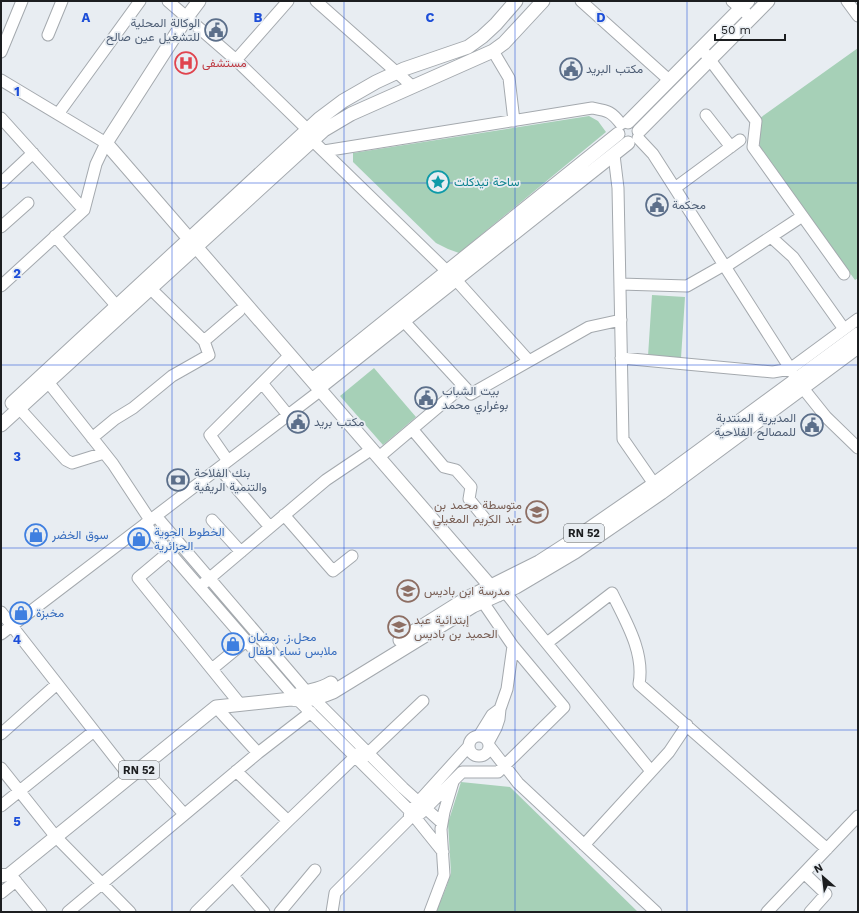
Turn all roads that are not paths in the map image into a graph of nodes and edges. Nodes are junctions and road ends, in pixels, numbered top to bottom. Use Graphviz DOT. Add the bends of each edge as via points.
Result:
graph roads {
  1 [pos="22,1"];
  2 [pos="62,1"];
  3 [pos="140,1"];
  4 [pos="168,1"];
  5 [pos="199,1"];
  6 [pos="288,1"];
  7 [pos="316,1"];
  8 [pos="516,1"];
  9 [pos="543,1"];
  10 [pos="581,1"];
  11 [pos="768,1"];
  12 [pos="847,1"];
  13 [pos="742,3"];
  14 [pos="754,15"];
  15 [pos="858,16"];
  16 [pos="187,17"];
  17 [pos="48,35"];
  18 [pos="473,43"];
  19 [pos="701,48"];
  20 [pos="1,52"];
  21 [pos="487,54"];
  22 [pos="236,60"];
  23 [pos="709,60"];
  24 [pos="397,73"];
  25 [pos="1,80"];
  26 [pos="669,80"];
  27 [pos="412,86"];
  28 [pos="343,101"];
  29 [pos="58,114"];
  30 [pos="351,114"];
  31 [pos="706,115"];
  32 [pos="1,119"];
  33 [pos="514,120"];
  34 [pos="622,127"];
  35 [pos="310,135"];
  36 [pos="635,137"];
  37 [pos="740,140"];
  38 [pos="106,143"];
  39 [pos="731,147"];
  40 [pos="324,151"];
  41 [pos="33,153"];
  42 [pos="614,155"];
  43 [pos="1,183"];
  44 [pos="675,188"];
  45 [pos="28,203"];
  46 [pos="84,210"];
  47 [pos="798,219"];
  48 [pos="1,227"];
  49 [pos="55,236"];
  50 [pos="771,237"];
  51 [pos="193,243"];
  52 [pos="724,266"];
  53 [pos="844,274"];
  54 [pos="452,276"];
  55 [pos="620,284"];
  56 [pos="1,286"];
  57 [pos="151,288"];
  58 [pos="120,310"];
  59 [pos="239,311"];
  60 [pos="400,317"];
  61 [pos="858,319"];
  62 [pos="621,320"];
  63 [pos="844,329"];
  64 [pos="858,334"];
  65 [pos="204,341"];
  66 [pos="858,347"];
  67 [pos="290,355"];
  68 [pos="621,358"];
  69 [pos="529,361"];
  70 [pos="796,378"];
  71 [pos="48,382"];
  72 [pos="262,383"];
  73 [pos="317,386"];
  74 [pos="463,386"];
  75 [pos="19,408"];
  76 [pos="1,413"];
  77 [pos="288,415"];
  78 [pos="1,425"];
  79 [pos="412,429"];
  80 [pos="92,438"];
  81 [pos="858,448"];
  82 [pos="104,453"];
  83 [pos="375,453"];
  84 [pos="228,461"];
  85 [pos="219,468"];
  86 [pos="658,488"];
  87 [pos="284,515"];
  88 [pos="150,520"];
  89 [pos="212,520"];
  90 [pos="486,520"];
  91 [pos="270,527"];
  92 [pos="169,552"];
  93 [pos="241,552"];
  94 [pos="352,556"];
  95 [pos="209,579"];
  96 [pos="199,587"];
  97 [pos="498,591"];
  98 [pos="480,597"];
  99 [pos="1,612"];
  100 [pos="12,626"];
  101 [pos="1,634"];
  102 [pos="246,641"];
  103 [pos="547,643"];
  104 [pos="513,646"];
  105 [pos="212,669"];
  106 [pos="57,684"];
  107 [pos="301,697"];
  108 [pos="423,701"];
  109 [pos="240,704"];
  110 [pos="216,707"];
  111 [pos="311,712"];
  112 [pos="687,725"];
  113 [pos="94,731"];
  114 [pos="1,734"];
  115 [pos="486,741"];
  116 [pos="469,746"];
  117 [pos="258,753"];
  118 [pos="361,755"];
  119 [pos="476,756"];
  120 [pos="142,767"];
  121 [pos="1,768"];
  122 [pos="502,769"];
  123 [pos="236,771"];
  124 [pos="652,771"];
  125 [pos="130,776"];
  126 [pos="458,776"];
  127 [pos="19,791"];
  128 [pos="422,805"];
  129 [pos="1,806"];
  130 [pos="184,814"];
  131 [pos="412,816"];
  132 [pos="858,816"];
  133 [pos="288,821"];
  134 [pos="442,823"];
  135 [pos="56,837"];
  136 [pos="584,845"];
  137 [pos="827,849"];
  138 [pos="443,852"];
  139 [pos="315,870"];
  140 [pos="804,873"];
  141 [pos="233,876"];
  142 [pos="9,877"];
  143 [pos="102,884"];
  144 [pos="1,893"];
  145 [pos="199,911"];
  146 [pos="41,912"];
  147 [pos="68,912"];
  148 [pos="130,912"];
  149 [pos="264,912"];
  150 [pos="280,912"];
  151 [pos="332,912"];
  152 [pos="430,912"];
  153 [pos="656,912"];
  154 [pos="767,912"];
  155 [pos="810,912"];
  1 -- 20 [label="street"];
  2 -- 17 [label="street"];
  3 -- 29 [label="street"];
  4 -- 16 [label="street"];
  5 -- 16 [label="main road"];
  6 -- 22 [label="street"];
  7 -- 24 [label="street"];
  8 -- 18 [label="main road" via="496,24"];
  9 -- 21 [label="main road" via="504,43"];
  10 -- 26 [label="street"];
  11 -- 14 [label="main road"];
  12 -- 15 [label="street"];
  13 -- 14 [label="street"];
  13 -- 19 [label="main road"];
  14 -- 23 [label="main road"];
  16 -- 22 [label="street"];
  16 -- 38 [label="main road"];
  18 -- 21 [label="main road"];
  18 -- 24 [label="main road"];
  19 -- 23 [label="street"];
  19 -- 26 [label="main road"];
  21 -- 27 [label="main road"];
  21 -- 33 [label="street" via="509,78"];
  22 -- 35 [label="street"];
  23 -- 36 [label="main road"];
  23 -- 53 [label="street" via="756,120 753,147"];
  24 -- 27 [label="street"];
  24 -- 28 [label="main road"];
  25 -- 29 [label="street"];
  26 -- 34 [label="main road"];
  27 -- 30 [label="main road"];
  28 -- 30 [label="main road"];
  28 -- 35 [label="main road"];
  29 -- 38 [label="street"];
  30 -- 35 [label="main road"];
  31 -- 39 [label="street"];
  32 -- 41 [label="street"];
  33 -- 34 [label="street" via="592,108 613,114"];
  33 -- 40 [label="street"];
  34 -- 36 [label="main road" via="635,124"];
  34 -- 36 [label="main road" via="621,141"];
  34 -- 54 [label="main road"];
  35 -- 40 [label="street"];
  35 -- 51 [label="main road"];
  36 -- 42 [label="main road"];
  36 -- 44 [label="street" via="653,154"];
  37 -- 39 [label="street"];
  38 -- 46 [label="street" via="96,164"];
  38 -- 51 [label="main road"];
  39 -- 44 [label="street"];
  40 -- 54 [label="street"];
  41 -- 43 [label="street"];
  41 -- 46 [label="street"];
  42 -- 54 [label="main road"];
  42 -- 55 [label="street" via="618,188"];
  44 -- 52 [label="street"];
  45 -- 48 [label="street"];
  46 -- 49 [label="street"];
  47 -- 50 [label="street"];
  49 -- 56 [label="street"];
  49 -- 58 [label="street"];
  50 -- 52 [label="street"];
  50 -- 63 [label="street" via="793,257"];
  51 -- 57 [label="main road"];
  51 -- 58 [label="main road"];
  51 -- 67 [label="main road"];
  52 -- 55 [label="street" via="687,286"];
  52 -- 70 [label="street"];
  54 -- 60 [label="main road"];
  54 -- 69 [label="street"];
  55 -- 62 [label="street"];
  57 -- 58 [label="main road"];
  57 -- 65 [label="street"];
  58 -- 71 [label="main road"];
  58 -- 76 [label="main road"];
  59 -- 65 [label="street"];
  60 -- 73 [label="main road"];
  60 -- 74 [label="street"];
  61 -- 63 [label="street"];
  62 -- 68 [label="street"];
  62 -- 69 [label="street" via="589,327"];
  63 -- 70 [label="street"];
  64 -- 70 [label="main road, RN 52"];
  65 -- 80 [label="street" via="209,355 172,376"];
  66 -- 70 [label="main road, RN 52"];
  67 -- 72 [label="street"];
  67 -- 73 [label="main road"];
  68 -- 70 [label="street" via="773,372"];
  68 -- 86 [label="street" via="622,439"];
  69 -- 74 [label="street" via="471,394"];
  70 -- 81 [label="street" via="826,417"];
  70 -- 86 [label="main road, RN 52"];
  71 -- 75 [label="main road"];
  71 -- 80 [label="street"];
  72 -- 77 [label="street"];
  72 -- 84 [label="street" via="210,434"];
  73 -- 77 [label="street"];
  73 -- 83 [label="main road"];
  74 -- 79 [label="street"];
  75 -- 78 [label="main road"];
  75 -- 82 [label="street" via="66,460 72,463"];
  77 -- 84 [label="street"];
  79 -- 83 [label="street"];
  79 -- 90 [label="street" via="444,467 456,470 471,487 469,499"];
  80 -- 82 [label="street"];
  82 -- 88 [label="street"];
  83 -- 87 [label="street" via="326,480"];
  83 -- 97 [label="main road"];
  84 -- 85 [label="street"];
  85 -- 88 [label="street"];
  85 -- 91 [label="street"];
  86 -- 97 [label="main road, RN 52" via="545,558"];
  87 -- 91 [label="street"];
  87 -- 94 [label="street" via="333,571"];
  88 -- 92 [label="street"];
  88 -- 95 [label="street"];
  88 -- 100 [label="street"];
  89 -- 93 [label="street"];
  91 -- 93 [label="street"];
  92 -- 96 [label="street"];
  92 -- 105 [label="street" via="138,578"];
  93 -- 95 [label="street"];
  95 -- 96 [label="street"];
  95 -- 107 [label="street"];
  96 -- 102 [label="street"];
  97 -- 98 [label="main road, RN 52"];
  97 -- 103 [label="street"];
  98 -- 104 [label="street"];
  98 -- 107 [label="main road, RN 52" via="467,598 326,686"];
  99 -- 100 [label="street"];
  100 -- 101 [label="street"];
  100 -- 106 [label="street"];
  102 -- 105 [label="street"];
  102 -- 107 [label="street"];
  103 -- 112 [label="street" via="612,593 639,655 639,684"];
  103 -- 124 [label="street"];
  104 -- 115 [label="street" via="507,690 498,724"];
  104 -- 122 [label="street" via="564,707"];
  105 -- 109 [label="street"];
  106 -- 113 [label="street"];
  106 -- 114 [label="street"];
  107 -- 109 [label="main road, RN 52"];
  107 -- 111 [label="street"];
  107 -- 118 [label="street"];
  108 -- 118 [label="street"];
  109 -- 110 [label="main road, RN 52"];
  110 -- 117 [label="street"];
  110 -- 120 [label="main road, RN 52"];
  111 -- 117 [label="street"];
  111 -- 118 [label="street"];
  112 -- 124 [label="street" via="669,752"];
  112 -- 137 [label="street"];
  113 -- 125 [label="street"];
  113 -- 127 [label="street"];
  115 -- 116 [label="street" via="474,737"];
  115 -- 119 [label="street" via="488,752 483,756"];
  115 -- 122 [label="street"];
  116 -- 119 [label="street" via="470,752"];
  116 -- 128 [label="street"];
  117 -- 123 [label="street"];
  118 -- 128 [label="street"];
  118 -- 131 [label="street"];
  118 -- 133 [label="street"];
  119 -- 122 [label="street"];
  119 -- 126 [label="street"];
  120 -- 125 [label="main road, RN 52"];
  120 -- 130 [label="street"];
  121 -- 127 [label="street"];
  122 -- 126 [label="street"];
  122 -- 136 [label="street"];
  123 -- 130 [label="street"];
  123 -- 133 [label="street"];
  124 -- 136 [label="street"];
  125 -- 135 [label="main road, RN 52"];
  126 -- 128 [label="street"];
  126 -- 134 [label="street"];
  127 -- 129 [label="street"];
  127 -- 135 [label="street"];
  128 -- 131 [label="street"];
  128 -- 134 [label="street"];
  130 -- 143 [label="street"];
  131 -- 138 [label="street"];
  131 -- 151 [label="street" via="336,893"];
  132 -- 137 [label="street"];
  133 -- 141 [label="street"];
  134 -- 138 [label="street"];
  135 -- 142 [label="main road, RN 52"];
  135 -- 143 [label="street"];
  136 -- 153 [label="street"];
  137 -- 140 [label="street"];
  138 -- 152 [label="street" via="444,875"];
  139 -- 150 [label="street"];
  140 -- 154 [label="street"];
  140 -- 155 [label="street" via="826,894"];
  141 -- 145 [label="street"];
  141 -- 149 [label="street"];
  142 -- 144 [label="street"];
  142 -- 146 [label="street"];
  143 -- 147 [label="street"];
  143 -- 148 [label="street"];
}
